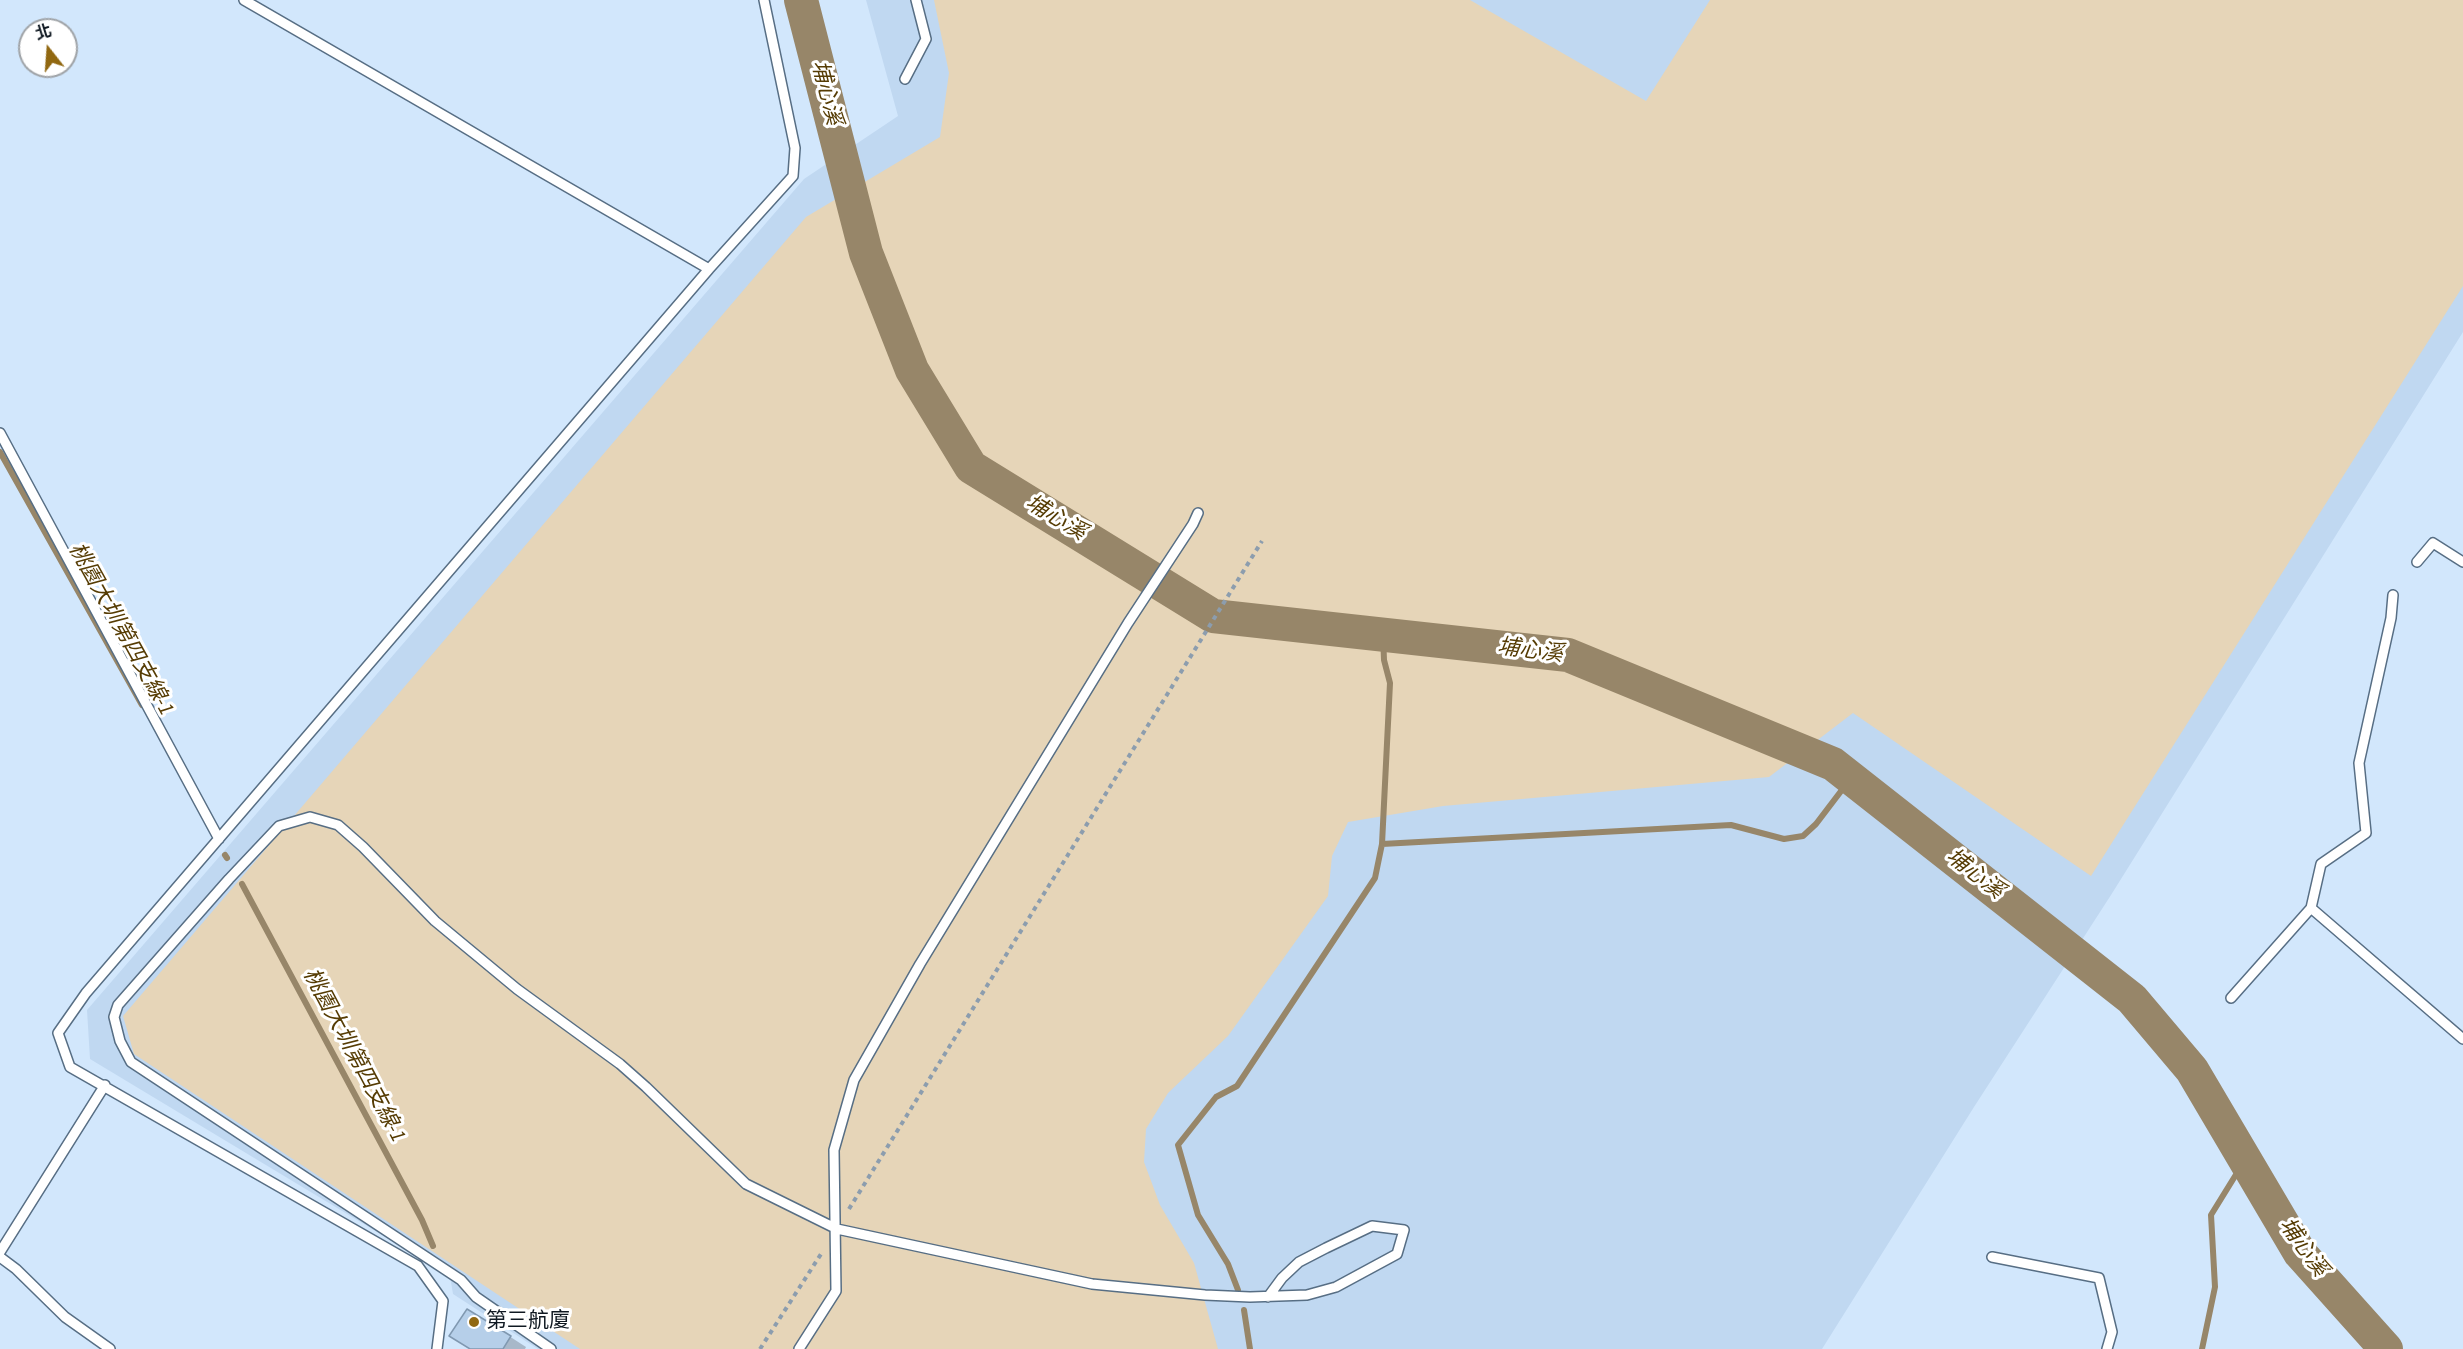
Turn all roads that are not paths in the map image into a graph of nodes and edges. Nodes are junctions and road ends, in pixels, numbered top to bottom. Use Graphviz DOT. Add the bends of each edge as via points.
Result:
graph roads {
  1 [pos="244,0"];
  2 [pos="764,0"];
  3 [pos="916,0"];
  4 [pos="905,79"];
  5 [pos="709,269"];
  6 [pos="0,434"];
  7 [pos="1198,513"];
  8 [pos="2417,562"];
  9 [pos="2463,562"];
  10 [pos="2393,595"];
  11 [pos="219,839"];
  12 [pos="2311,908"];
  13 [pos="2231,998"];
  14 [pos="2463,1039"];
  15 [pos="105,1086"];
  16 [pos="837,1229"];
  17 [pos="0,1255"];
  18 [pos="1992,1257"];
  19 [pos="1268,1297"];
  20 [pos="110,1349"];
  21 [pos="437,1349"];
  22 [pos="551,1349"];
  23 [pos="799,1349"];
  24 [pos="2107,1349"];
  1 -- 5 [label="lane"];
  2 -- 5 [label="lane" via="795,148 793,176"];
  3 -- 4 [label="lane" via="926,39"];
  5 -- 11 [label="lane"];
  6 -- 11 [label="lane"];
  7 -- 16 [label="lane" via="920,964 854,1080 834,1150"];
  8 -- 9 [label="lane" via="2433,543"];
  10 -- 12 [label="lane" via="2359,763 2366,833 2321,864"];
  11 -- 15 [label="lane" via="86,993 58,1033 70,1067"];
  12 -- 13 [label="lane"];
  12 -- 14 [label="lane"];
  15 -- 17 [label="lane"];
  15 -- 21 [label="lane" via="418,1266 443,1301"];
  16 -- 19 [label="lane" via="1092,1284"];
  16 -- 22 [label="lane" via="746,1184 620,1064 518,989 435,921 338,825 310,817 279,826 118,1005 114,1017 120,1041 131,1062 461,1280 476,1297"];
  16 -- 23 [label="lane" via="836,1291"];
  17 -- 20 [label="lane" via="65,1317"];
  18 -- 24 [label="lane" via="2099,1278 2112,1332"];
  19 -- 19 [label="lane" via="1307,1295 1336,1287 1397,1254 1404,1230 1372,1226 1326,1248 1299,1262"];
}
